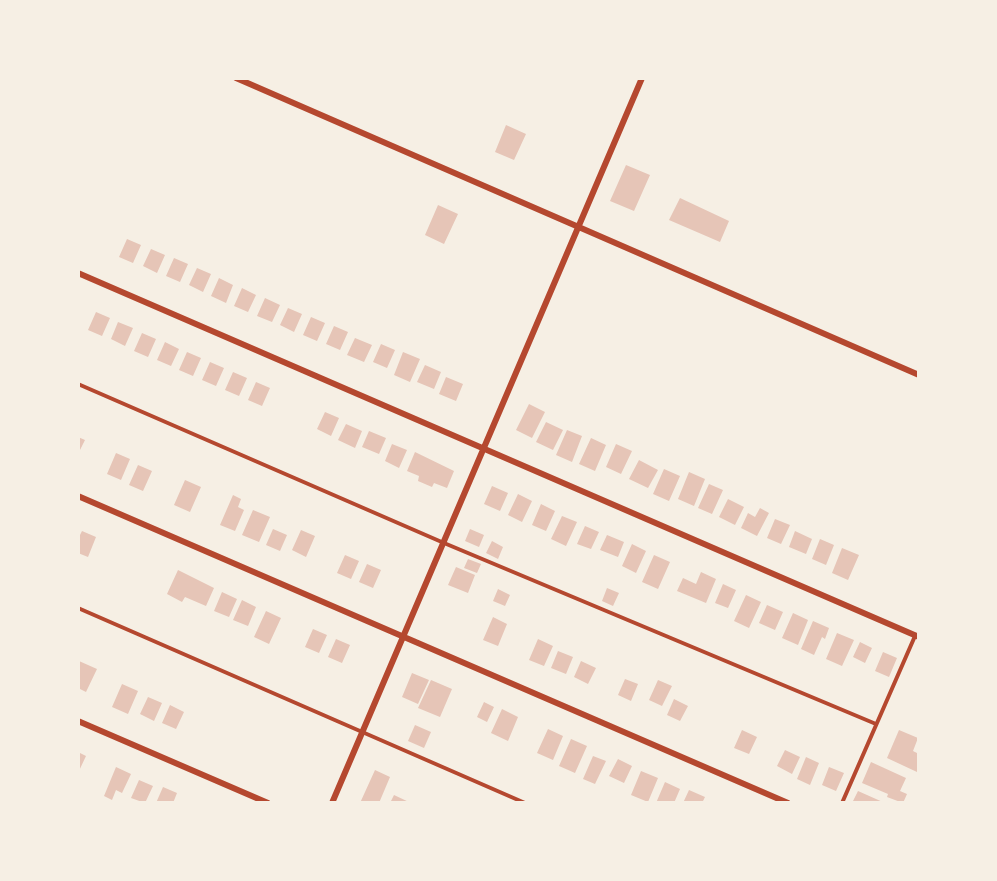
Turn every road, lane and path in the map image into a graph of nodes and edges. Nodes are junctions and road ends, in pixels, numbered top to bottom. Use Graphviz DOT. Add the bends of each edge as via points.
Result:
graph roads {
  1 [pos="236,78"];
  2 [pos="642,78"];
  3 [pos="578,226"];
  4 [pos="78,273"];
  5 [pos="919,375"];
  6 [pos="78,384"];
  7 [pos="485,449"];
  8 [pos="78,496"];
  9 [pos="444,543"];
  10 [pos="78,608"];
  11 [pos="404,636"];
  12 [pos="917,636"];
  13 [pos="78,721"];
  14 [pos="876,724"];
  15 [pos="362,732"];
  16 [pos="268,803"];
  17 [pos="332,803"];
  18 [pos="525,803"];
  19 [pos="788,803"];
  20 [pos="842,803"];
  1 -- 3 [label="street"];
  2 -- 3 [label="street"];
  3 -- 5 [label="street"];
  3 -- 7 [label="street"];
  4 -- 7 [label="street"];
  6 -- 9 [label="lane"];
  7 -- 9 [label="street"];
  7 -- 12 [label="street"];
  8 -- 11 [label="street"];
  9 -- 11 [label="street"];
  9 -- 14 [label="lane"];
  10 -- 15 [label="lane"];
  11 -- 15 [label="street"];
  11 -- 19 [label="street"];
  12 -- 14 [label="lane"];
  13 -- 16 [label="street"];
  14 -- 20 [label="lane"];
  15 -- 17 [label="street"];
  15 -- 18 [label="lane"];
}
